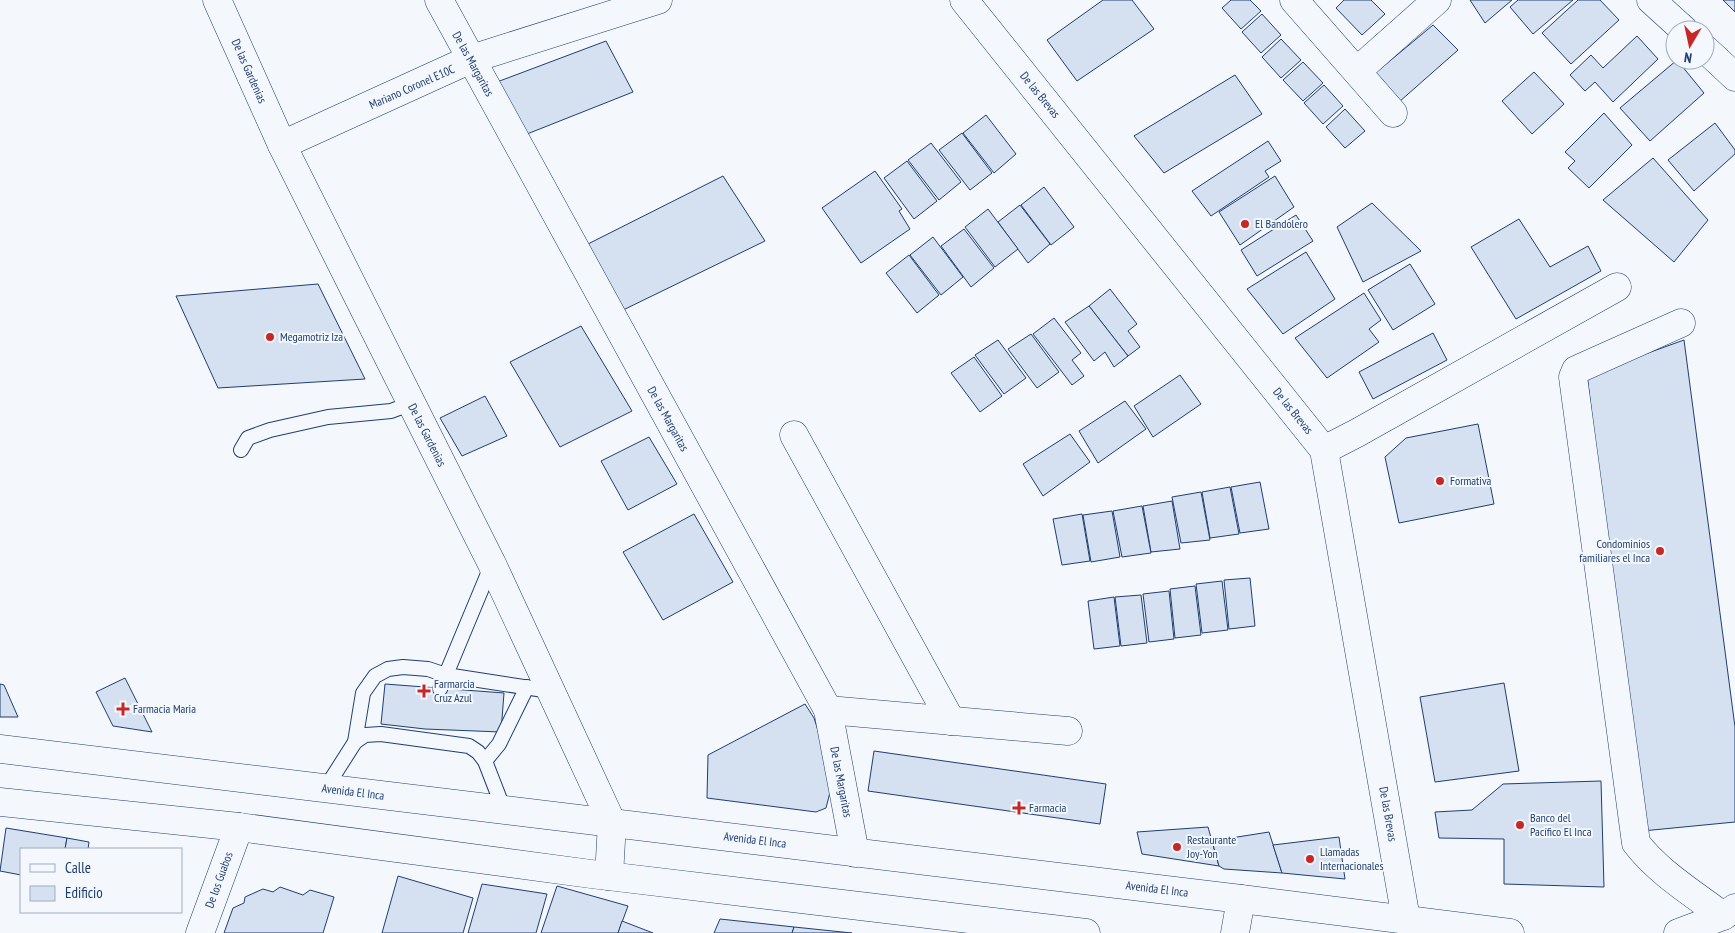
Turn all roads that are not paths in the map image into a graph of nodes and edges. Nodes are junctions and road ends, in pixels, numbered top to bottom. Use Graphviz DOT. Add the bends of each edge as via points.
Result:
graph roads {
  1 [pos="217,0"];
  2 [pos="439,0"];
  3 [pos="658,0"];
  4 [pos="964,0"];
  5 [pos="1294,0"];
  6 [pos="1436,0"];
  7 [pos="1651,0"];
  8 [pos="1673,20"];
  9 [pos="1715,58"];
  10 [pos="471,59"];
  11 [pos="1357,71"];
  12 [pos="1735,76"];
  13 [pos="1393,113"];
  14 [pos="282,145"];
  15 [pos="1617,287"];
  16 [pos="1681,323"];
  17 [pos="412,403"];
  18 [pos="794,435"];
  19 [pos="241,450"];
  20 [pos="1324,450"];
  21 [pos="492,564"];
  22 [pos="446,675"];
  23 [pos="440,689"];
  24 [pos="539,689"];
  25 [pos="828,710"];
  26 [pos="951,721"];
  27 [pos="1068,732"];
  28 [pos="355,742"];
  29 [pos="0,749"];
  30 [pos="485,761"];
  31 [pos="325,789"];
  32 [pos="0,802"];
  33 [pos="504,810"];
  34 [pos="612,824"];
  35 [pos="239,827"];
  36 [pos="855,852"];
  37 [pos="609,876"];
  38 [pos="1241,898"];
  39 [pos="1729,912"];
  40 [pos="1406,919"];
  41 [pos="200,933"];
  42 [pos="1086,933"];
  43 [pos="1235,933"];
  44 [pos="1510,933"];
  45 [pos="1678,933"];
  1 -- 14 [label="street, De las Gardenias"];
  2 -- 10 [label="street, De las Margaritas"];
  3 -- 10 [label="street, Mariano Coronel E10C"];
  4 -- 20 [label="street, De las Brevas"];
  5 -- 11 [label="street"];
  6 -- 11 [label="street"];
  7 -- 8 [label="street"];
  9 -- 12 [label="street"];
  10 -- 14 [label="street, Mariano Coronel E10C"];
  10 -- 25 [label="street, De las Margaritas"];
  11 -- 13 [label="street"];
  14 -- 17 [label="street, De las Gardenias"];
  15 -- 20 [label="street"];
  16 -- 39 [label="street" via="1576,370 1573,377 1636,843 1644,854 1671,876"];
  17 -- 19 [label="lane" via="391,411 328,417 270,430 248,438"];
  17 -- 21 [label="street, De las Gardenias"];
  18 -- 26 [label="street"];
  20 -- 40 [label="street, De las Brevas"];
  21 -- 22 [label="lane"];
  21 -- 24 [label="street, De las Gardenias"];
  22 -- 23 [label="lane"];
  22 -- 24 [label="lane"];
  22 -- 28 [label="lane" via="428,669 402,667 388,669 375,676 363,693"];
  24 -- 30 [label="lane"];
  24 -- 34 [label="street, De las Gardenias"];
  25 -- 26 [label="street"];
  25 -- 36 [label="street, De las Margaritas"];
  26 -- 27 [label="street"];
  28 -- 30 [label="lane" via="366,735 422,734 469,746"];
  28 -- 31 [label="lane"];
  29 -- 31 [label="street, Avenida El Inca"];
  30 -- 33 [label="lane"];
  31 -- 33 [label="street, Avenida El Inca"];
  32 -- 35 [label="street"];
  33 -- 34 [label="street, Avenida El Inca"];
  34 -- 36 [label="street, Avenida El Inca"];
  34 -- 37 [label="street, De las Gardenias"];
  35 -- 37 [label="street"];
  35 -- 41 [label="street, De los Guabos"];
  36 -- 38 [label="street, Avenida El Inca"];
  37 -- 42 [label="street"];
  38 -- 40 [label="street, Avenida El Inca"];
  38 -- 43 [label="street"];
  39 -- 45 [label="street"];
  40 -- 44 [label="street, Avenida El Inca"];
}
